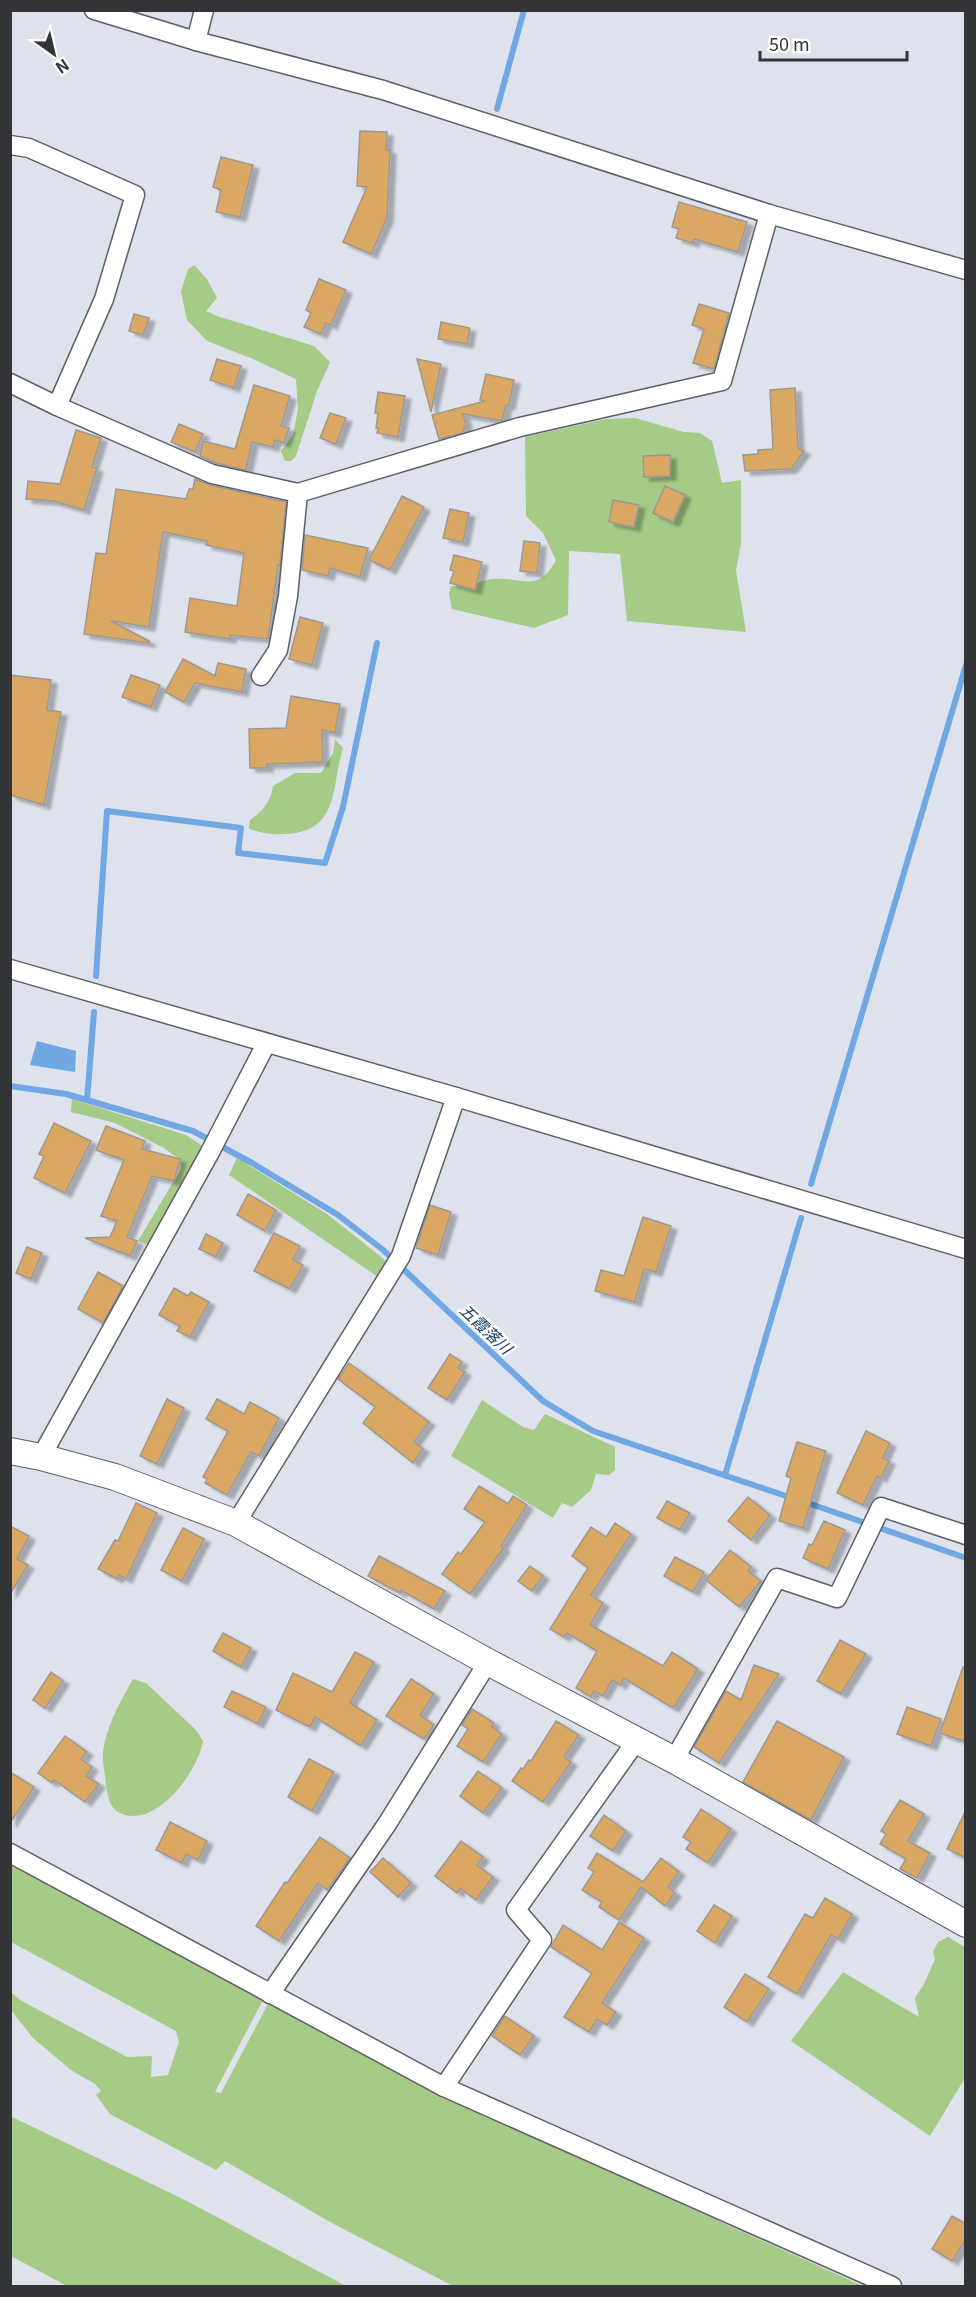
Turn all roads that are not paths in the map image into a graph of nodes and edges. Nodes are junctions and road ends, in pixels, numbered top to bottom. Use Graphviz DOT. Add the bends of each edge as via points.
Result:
graph roads {
  1 [pos="94,10"];
  2 [pos="204,10"];
  3 [pos="196,41"];
  4 [pos="10,145"];
  5 [pos="769,214"];
  6 [pos="966,270"];
  7 [pos="10,383"];
  8 [pos="57,406"];
  9 [pos="298,494"];
  10 [pos="261,676"];
  11 [pos="10,969"];
  12 [pos="266,1044"];
  13 [pos="456,1097"];
  14 [pos="966,1249"];
  15 [pos="10,1451"];
  16 [pos="41,1457"];
  17 [pos="236,1523"];
  18 [pos="966,1535"];
  19 [pos="488,1662"];
  20 [pos="637,1740"];
  21 [pos="674,1760"];
  22 [pos="10,1853"];
  23 [pos="966,1924"];
  24 [pos="270,1994"];
  25 [pos="444,2088"];
  26 [pos="892,2286"];
  1 -- 3 [label="street"];
  2 -- 3 [label="street"];
  3 -- 5 [label="street" via="383,90"];
  4 -- 8 [label="street" via="28,148 135,195 104,299"];
  5 -- 6 [label="street"];
  5 -- 9 [label="street" via="722,381 519,427"];
  7 -- 8 [label="street"];
  8 -- 9 [label="street" via="212,474"];
  9 -- 10 [label="street" via="288,596 278,650"];
  11 -- 12 [label="street"];
  12 -- 13 [label="street"];
  12 -- 16 [label="street"];
  13 -- 14 [label="street"];
  13 -- 17 [label="street" via="398,1262"];
  15 -- 16 [label="street"];
  16 -- 17 [label="street" via="115,1477"];
  17 -- 19 [label="street"];
  18 -- 21 [label="street" via="881,1508 837,1598 777,1578"];
  19 -- 20 [label="street"];
  19 -- 24 [label="street" via="387,1824"];
  20 -- 21 [label="street"];
  20 -- 25 [label="street" via="516,1910 542,1940"];
  21 -- 23 [label="street"];
  22 -- 24 [label="street"];
  24 -- 25 [label="street"];
  25 -- 26 [label="street"];
}
